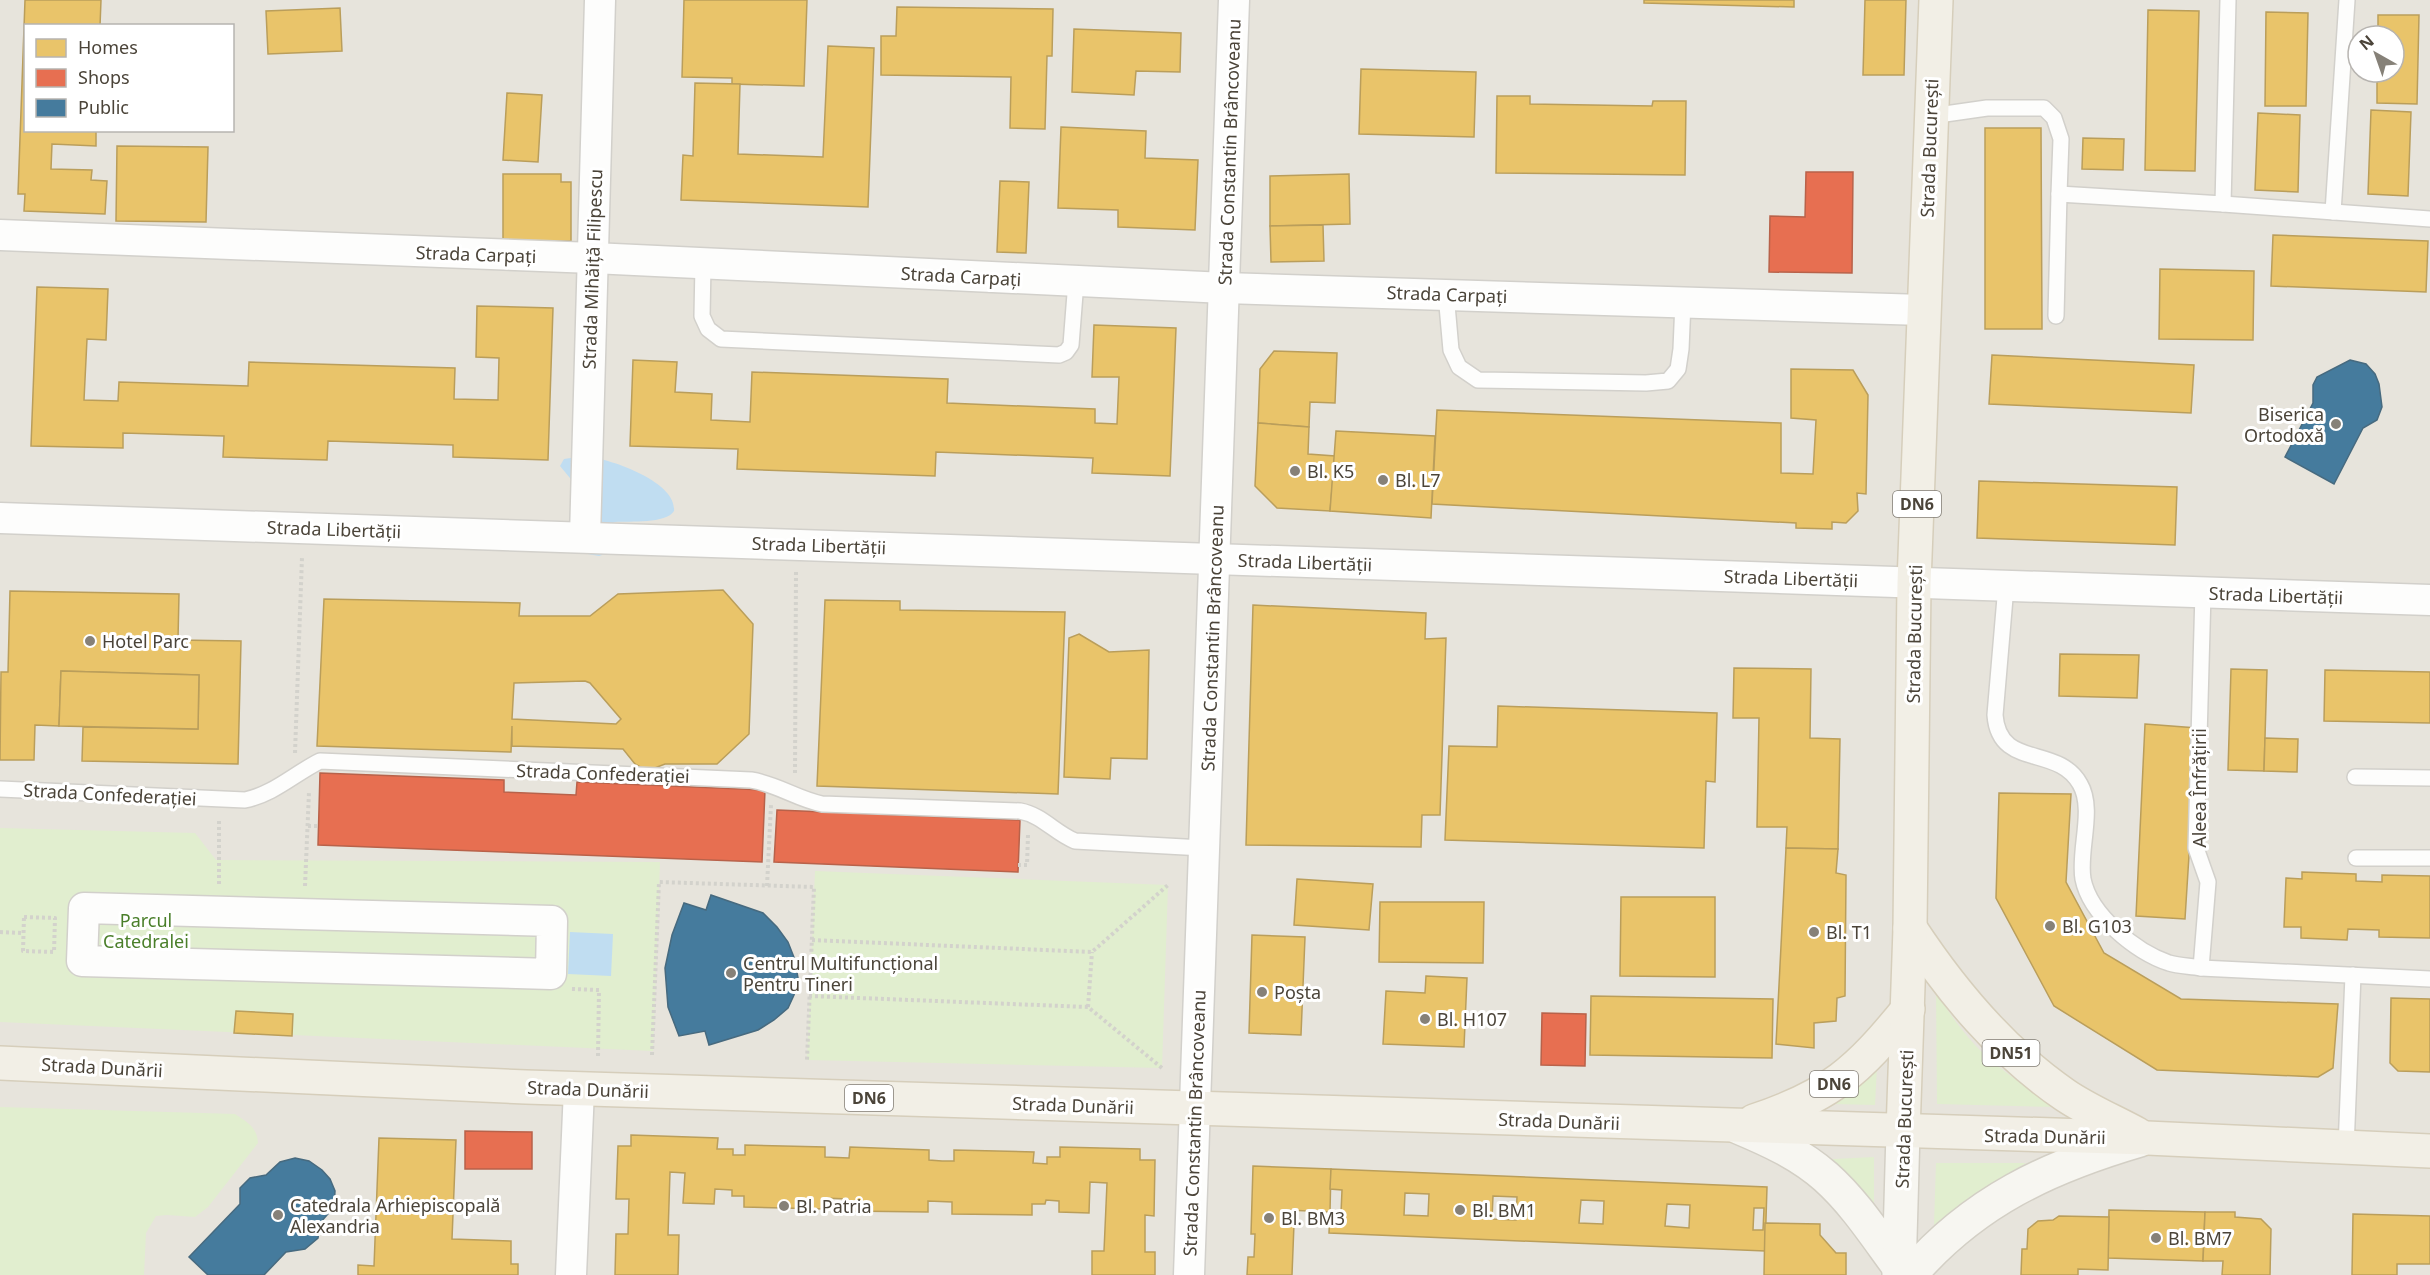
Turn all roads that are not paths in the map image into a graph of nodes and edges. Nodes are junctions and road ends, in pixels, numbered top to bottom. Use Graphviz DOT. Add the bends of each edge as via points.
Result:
graph roads {
  1 [pos="600,0"];
  2 [pos="1234,0"];
  3 [pos="1936,0"];
  4 [pos="2228,0"];
  5 [pos="2347,0"];
  6 [pos="1931,116"];
  7 [pos="2059,194"];
  8 [pos="2223,204"];
  9 [pos="2333,212"];
  10 [pos="2430,219"];
  11 [pos="0,235"];
  12 [pos="593,258"];
  13 [pos="703,264"];
  14 [pos="1076,281"];
  15 [pos="1225,288"];
  16 [pos="1446,294"];
  17 [pos="1683,302"];
  18 [pos="1923,310"];
  19 [pos="2056,316"];
  20 [pos="0,518"];
  21 [pos="585,537"];
  22 [pos="1215,559"];
  23 [pos="1914,583"];
  24 [pos="2006,586"];
  25 [pos="2203,592"];
  26 [pos="2430,600"];
  27 [pos="2355,777"];
  28 [pos="2430,778"];
  29 [pos="0,789"];
  30 [pos="1203,848"];
  31 [pos="2356,858"];
  32 [pos="2430,858"];
  33 [pos="1910,928"];
  34 [pos="2200,968"];
  35 [pos="550,974"];
  36 [pos="2353,975"];
  37 [pos="2430,979"];
  38 [pos="1908,1009"];
  39 [pos="0,1063"];
  40 [pos="579,1089"];
  41 [pos="1195,1109"];
  42 [pos="1738,1127"];
  43 [pos="1903,1132"];
  44 [pos="2147,1138"];
  45 [pos="2346,1148"];
  46 [pos="2430,1151"];
  47 [pos="1902,1272"];
  48 [pos="572,1275"];
  49 [pos="1189,1275"];
  1 -- 12 [label="street, Strada Mihăiță Filipescu"];
  2 -- 15 [label="street, Strada Constantin Brâncoveanu"];
  3 -- 6 [label="main road, Strada București / DN6"];
  4 -- 8 [label="lane"];
  5 -- 9 [label="lane"];
  6 -- 7 [label="lane" via="1987,108 2044,108 2054,118 2061,139"];
  6 -- 18 [label="main road, Strada București / DN6"];
  7 -- 8 [label="lane"];
  7 -- 19 [label="lane"];
  8 -- 9 [label="lane"];
  9 -- 10 [label="lane"];
  11 -- 12 [label="street, Strada Carpați"];
  12 -- 13 [label="street, Strada Carpați"];
  12 -- 21 [label="street, Strada Mihăiță Filipescu"];
  13 -- 14 [label="street, Strada Carpați"];
  13 -- 14 [label="lane" via="702,316 708,329 721,339 1059,355 1071,345"];
  14 -- 15 [label="street, Strada Carpați"];
  15 -- 16 [label="street, Strada Carpați"];
  15 -- 22 [label="street, Strada Constantin Brâncoveanu"];
  16 -- 17 [label="street, Strada Carpați"];
  16 -- 17 [label="lane" via="1451,350 1459,367 1478,380 1668,381 1678,369"];
  17 -- 18 [label="street, Strada Carpați"];
  18 -- 23 [label="main road, Strada București / DN6"];
  20 -- 21 [label="street, Strada Libertății"];
  21 -- 22 [label="street, Strada Libertății"];
  22 -- 23 [label="street, Strada Libertății"];
  22 -- 30 [label="street, Strada Constantin Brâncoveanu"];
  23 -- 24 [label="street, Strada Libertății"];
  23 -- 33 [label="main road, Strada București / DN6"];
  24 -- 25 [label="street, Strada Libertății"];
  24 -- 34 [label="lane" via="1995,715 2003,742 2017,751 2055,762 2080,783 2085,796 2083,879 2095,905 2111,924 2150,955"];
  25 -- 26 [label="street, Strada Libertății"];
  25 -- 34 [label="lane, Aleea Înfrățirii" via="2196,848 2208,882"];
  27 -- 28 [label="lane"];
  29 -- 30 [label="lane, Strada Confederației" via="245,800 261,797 315,764 751,780 822,804 1020,810 1041,818 1075,841"];
  30 -- 41 [label="street, Strada Constantin Brâncoveanu"];
  31 -- 32 [label="lane"];
  33 -- 38 [label="main road, Strada București / DN6"];
  33 -- 44 [label="main road, DN51" via="1964,1002 2013,1055 2066,1096"];
  34 -- 36 [label="lane"];
  35 -- 35 [label="street" via="552,921 84,908 82,961"];
  36 -- 37 [label="lane"];
  36 -- 45 [label="lane"];
  38 -- 42 [label="main road, DN6" via="1874,1051 1819,1095"];
  38 -- 43 [label="main road, Strada București / DN6"];
  39 -- 40 [label="main road, Strada Dunării / DN6"];
  40 -- 41 [label="main road, Strada Dunării / DN6"];
  40 -- 48 [label="street"];
  41 -- 42 [label="main road, Strada Dunării / DN6"];
  41 -- 49 [label="street, Strada Constantin Brâncoveanu"];
  42 -- 43 [label="main road, Strada Dunării / DN6"];
  42 -- 47 [label="street" via="1777,1143 1826,1177 1863,1218"];
  43 -- 44 [label="main road, Strada Dunării / DN51"];
  43 -- 47 [label="street, Strada București"];
  44 -- 45 [label="main road, Strada Dunării / DN51"];
  44 -- 47 [label="street, Strada Dunării / DN51" via="2044,1174 1998,1199"];
  45 -- 46 [label="main road, Strada Dunării / DN51"];
}
